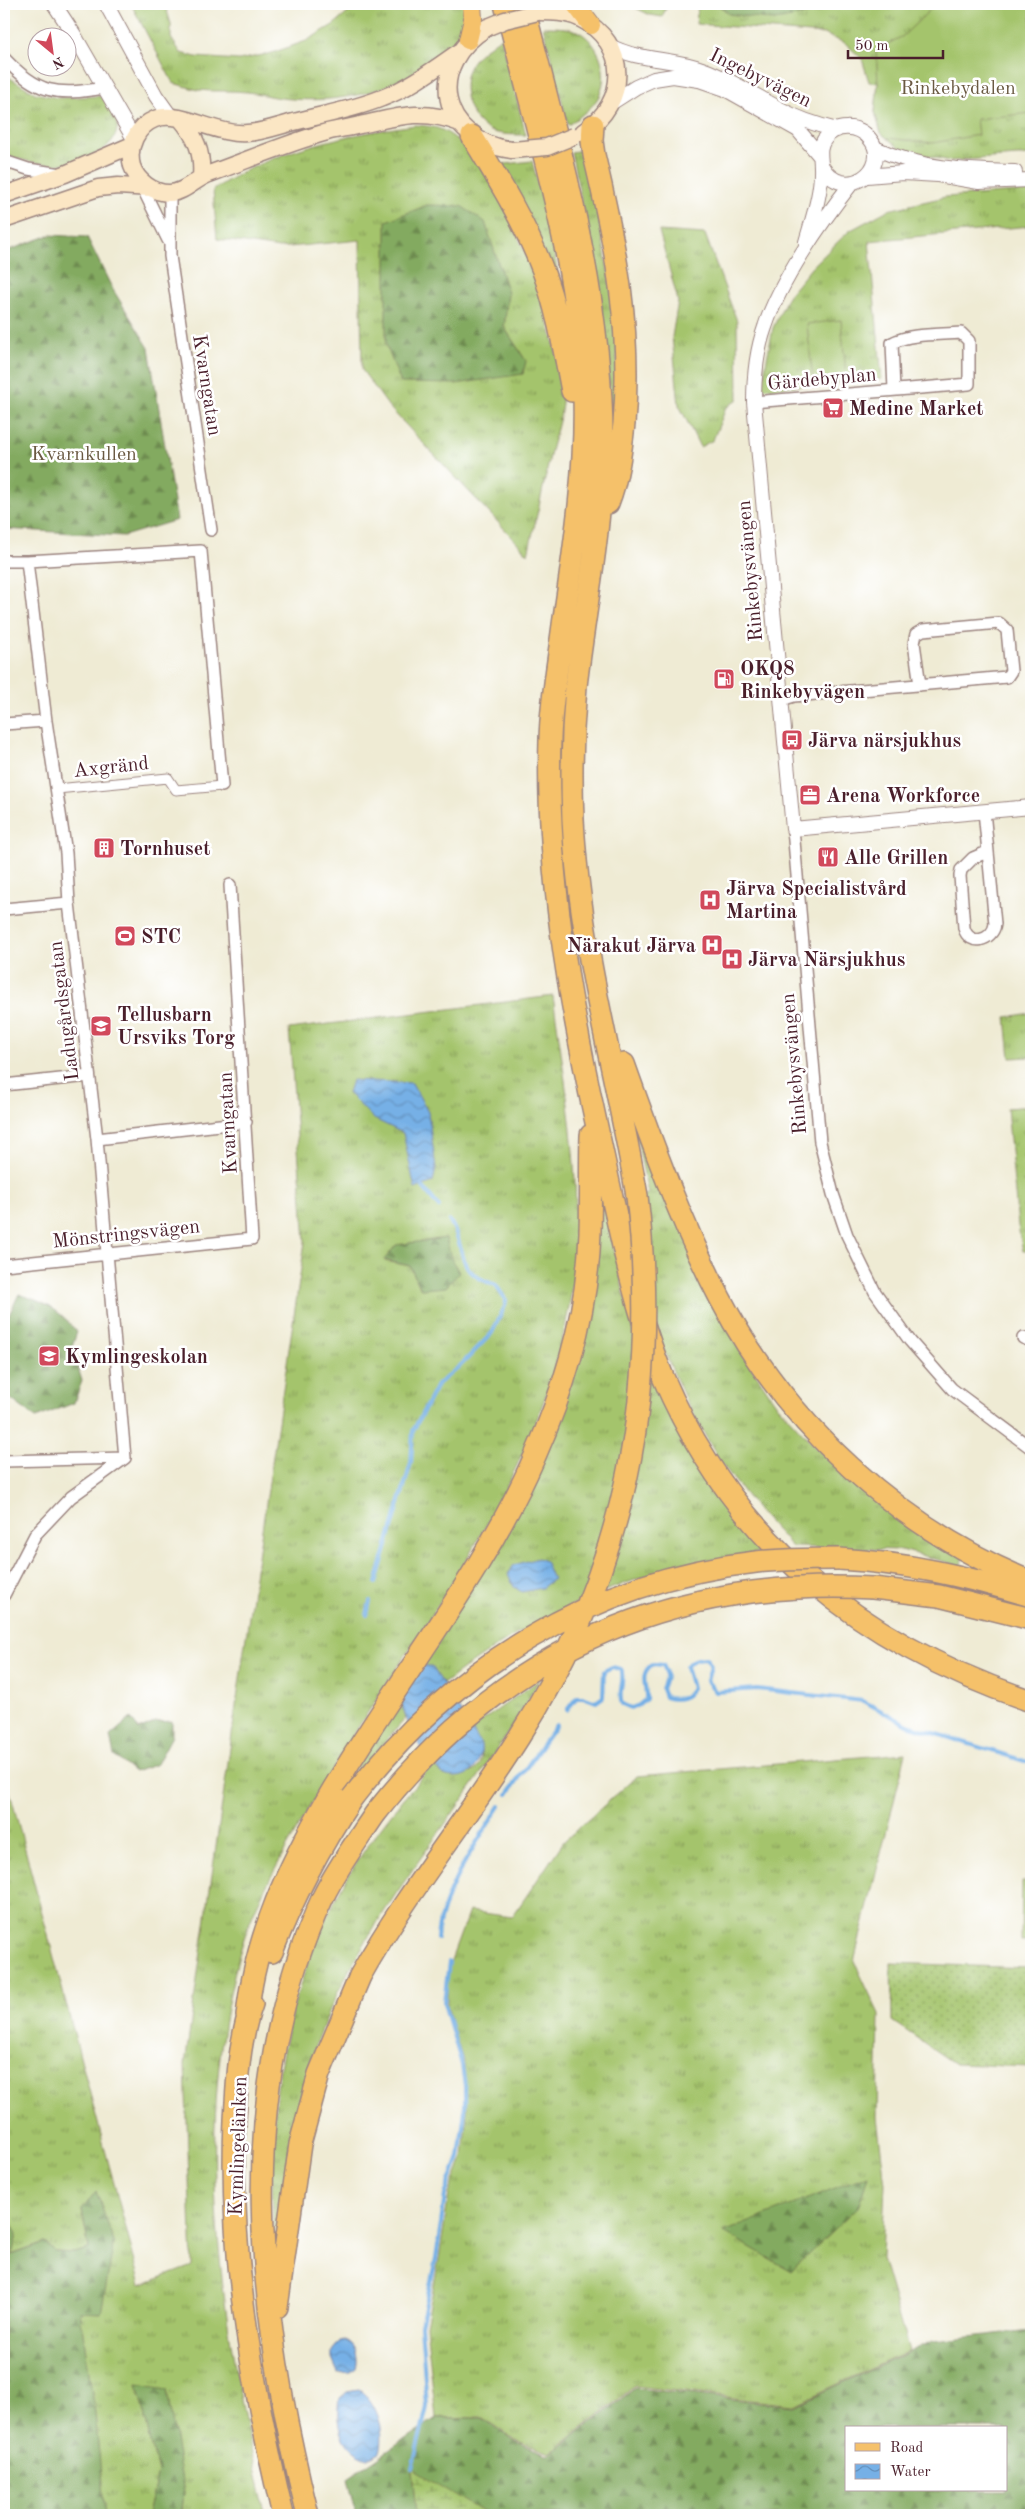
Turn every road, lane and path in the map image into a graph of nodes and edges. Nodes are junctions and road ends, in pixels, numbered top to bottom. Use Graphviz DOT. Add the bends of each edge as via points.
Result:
graph roads {
  1 [pos="54,4"];
  2 [pos="106,4"];
  3 [pos="472,4"];
  4 [pos="505,4"];
  5 [pos="575,4"];
  6 [pos="530,8"];
  7 [pos="591,25"];
  8 [pos="468,40"];
  9 [pos="610,46"];
  10 [pos="456,54"];
  11 [pos="6,66"];
  12 [pos="104,88"];
  13 [pos="611,103"];
  14 [pos="176,117"];
  15 [pos="593,125"];
  16 [pos="466,130"];
  17 [pos="837,130"];
  18 [pos="133,142"];
  19 [pos="874,148"];
  20 [pos="4,160"];
  21 [pos="820,160"];
  22 [pos="1031,172"];
  23 [pos="65,174"];
  24 [pos="867,176"];
  25 [pos="201,177"];
  26 [pos="1031,180"];
  27 [pos="851,184"];
  28 [pos="146,188"];
  29 [pos="170,193"];
  30 [pos="4,195"];
  31 [pos="4,220"];
  32 [pos="170,244"];
  33 [pos="804,252"];
  34 [pos="894,390"];
  35 [pos="754,402"];
  36 [pos="584,452"];
  37 [pos="211,530"];
  38 [pos="597,531"];
  39 [pos="4,561"];
  40 [pos="27,561"];
  41 [pos="920,685"];
  42 [pos="781,700"];
  43 [pos="46,721"];
  44 [pos="4,724"];
  45 [pos="222,786"];
  46 [pos="57,789"];
  47 [pos="1031,807"];
  48 [pos="984,811"];
  49 [pos="793,828"];
  50 [pos="987,852"];
  51 [pos="230,885"];
  52 [pos="69,903"];
  53 [pos="4,909"];
  54 [pos="596,984"];
  55 [pos="89,1076"];
  56 [pos="4,1085"];
  57 [pos="591,1100"];
  58 [pos="246,1122"];
  59 [pos="96,1139"];
  60 [pos="252,1239"];
  61 [pos="108,1254"];
  62 [pos="4,1265"];
  63 [pos="1031,1448"];
  64 [pos="125,1458"];
  65 [pos="4,1461"];
  66 [pos="1031,1582"];
  67 [pos="4,1595"];
  68 [pos="1031,1596"];
  69 [pos="1031,1619"];
  70 [pos="1031,1700"];
  71 [pos="248,2016"];
  72 [pos="273,2342"];
  73 [pos="283,2515"];
  74 [pos="308,2515"];
  1 -- 12 [label="street"];
  2 -- 14 [label="street" via="156,96"];
  3 -- 8 [label="main road" via="473,19"];
  4 -- 36 [label="highway" via="558,216 575,304 583,381"];
  5 -- 7 [label="main road"];
  6 -- 7 [label="main road" via="564,13"];
  6 -- 8 [label="main road, bridge"];
  6 -- 38 [label="highway" via="574,211 598,344 602,451"];
  7 -- 9 [label="main road"];
  8 -- 10 [label="main road"];
  9 -- 13 [label="main road" via="618,71"];
  9 -- 17 [label="street, Ingebyvägen" via="626,54 714,73 780,110"];
  10 -- 14 [label="main road" via="383,98 246,133 215,131"];
  10 -- 16 [label="main road" via="448,89 453,112"];
  11 -- 12 [label="street" via="52,92"];
  12 -- 18 [label="street"];
  13 -- 15 [label="main road"];
  13 -- 21 [label="street, Ingebyvägen" via="654,79 673,76 699,80 725,89 798,130"];
  14 -- 18 [label="main road" via="155,119 146,124"];
  14 -- 25 [label="main road" via="199,143"];
  15 -- 16 [label="main road, bridge" via="547,146 512,150 486,145"];
  15 -- 38 [label="highway" via="594,156 621,285 626,365 621,457 612,494"];
  16 -- 25 [label="main road" via="432,115 396,116 328,131"];
  16 -- 36 [label="highway" via="524,227 542,269 562,338"];
  17 -- 19 [label="street" via="845,127 859,130 870,139"];
  17 -- 21 [label="street, Rinkebysvängen" via="824,141"];
  18 -- 23 [label="main road"];
  18 -- 28 [label="main road" via="131,155 136,174"];
  19 -- 22 [label="street" via="900,159 940,169"];
  19 -- 24 [label="street" via="876,159"];
  20 -- 23 [label="street" via="28,169"];
  21 -- 27 [label="street" via="826,173 837,181"];
  21 -- 33 [label="street, Rinkebysvängen" via="818,196"];
  23 -- 30 [label="main road"];
  24 -- 26 [label="street, Rinkebysvängen" via="903,173 980,182"];
  24 -- 27 [label="street, Rinkebysvängen"];
  25 -- 29 [label="main road" via="182,190"];
  27 -- 33 [label="street, Rinkebysvängen"];
  28 -- 29 [label="main road"];
  28 -- 31 [label="main road" via="98,188"];
  28 -- 32 [label="street"];
  29 -- 32 [label="street"];
  32 -- 37 [label="street, Kvarngatan"];
  33 -- 35 [label="street, Rinkebysvängen" via="765,327 756,359"];
  34 -- 34 [label="street, Gärdebyplan" via="969,384 969,340 961,334 892,342"];
  34 -- 35 [label="street, Gärdebyplan"];
  35 -- 42 [label="street, Rinkebysvängen"];
  36 -- 57 [label="highway" via="580,509 550,732 549,826 562,946"];
  38 -- 54 [label="highway" via="576,688 571,767 573,823"];
  39 -- 40 [label="street"];
  40 -- 43 [label="street, Ladugårdsgatan"];
  40 -- 45 [label="street" via="201,551"];
  41 -- 41 [label="street" via="914,643 916,634 923,630 1000,623 1007,630 1011,671 1007,677"];
  41 -- 42 [label="street" via="794,696"];
  42 -- 49 [label="street, Rinkebysvängen"];
  43 -- 44 [label="street"];
  43 -- 46 [label="street, Ladugårdsgatan"];
  45 -- 46 [label="street, Axgränd" via="176,790 168,778"];
  46 -- 52 [label="street, Ladugårdsgatan"];
  47 -- 48 [label="street"];
  48 -- 49 [label="street"];
  48 -- 50 [label="street"];
  49 -- 63 [label="street, Rinkebysvängen" via="820,1142 847,1235 875,1292 910,1341 952,1389"];
  50 -- 50 [label="street" via="994,931 984,938 970,939 964,928 960,876 967,862"];
  51 -- 58 [label="street, Kvarngatan"];
  52 -- 53 [label="street"];
  52 -- 55 [label="street, Ladugårdsgatan"];
  54 -- 66 [label="highway" via="641,1111 695,1247 720,1299 776,1386 805,1423 846,1464 888,1498 965,1549"];
  54 -- 72 [label="highway, bridge" via="638,1196 645,1280 642,1385 638,1426 627,1479 602,1568 574,1640 540,1704 404,1902 360,1976 319,2074 300,2144"];
  55 -- 56 [label="street"];
  55 -- 59 [label="street, Ladugårdsgatan"];
  57 -- 70 [label="highway" via="641,1314 662,1374 683,1418 739,1506 770,1544 861,1621 938,1664"];
  57 -- 71 [label="highway" via="590,1232 579,1322 548,1424 517,1494 476,1568 334,1787 288,1872 258,1952 250,1984"];
  58 -- 59 [label="street"];
  58 -- 60 [label="street, Kvarngatan"];
  59 -- 61 [label="street, Ladugårdsgatan"];
  60 -- 61 [label="street, Mönstringsvägen"];
  61 -- 62 [label="street, Mönstringsvägen"];
  61 -- 64 [label="street, Ladugårdsgatan"];
  64 -- 65 [label="street"];
  64 -- 67 [label="street" via="71,1497 35,1535"];
  68 -- 71 [label="highway, Kymlingelänken, bridge" via="913,1565 839,1559 755,1562 676,1577 570,1615 494,1659 446,1697 402,1739 352,1798 322,1843 298,1889"];
  69 -- 72 [label="highway, Kymlingelänken, bridge" via="939,1596 873,1588 804,1586 760,1590 685,1604 612,1628 546,1661 476,1708 420,1760 375,1814 324,1895 290,1982 272,2057 264,2127 262,2225"];
  71 -- 73 [label="highway, Kymlingelänken" via="236,2096 235,2227 248,2348"];
  72 -- 74 [label="highway, Kymlingelänken"];
}
